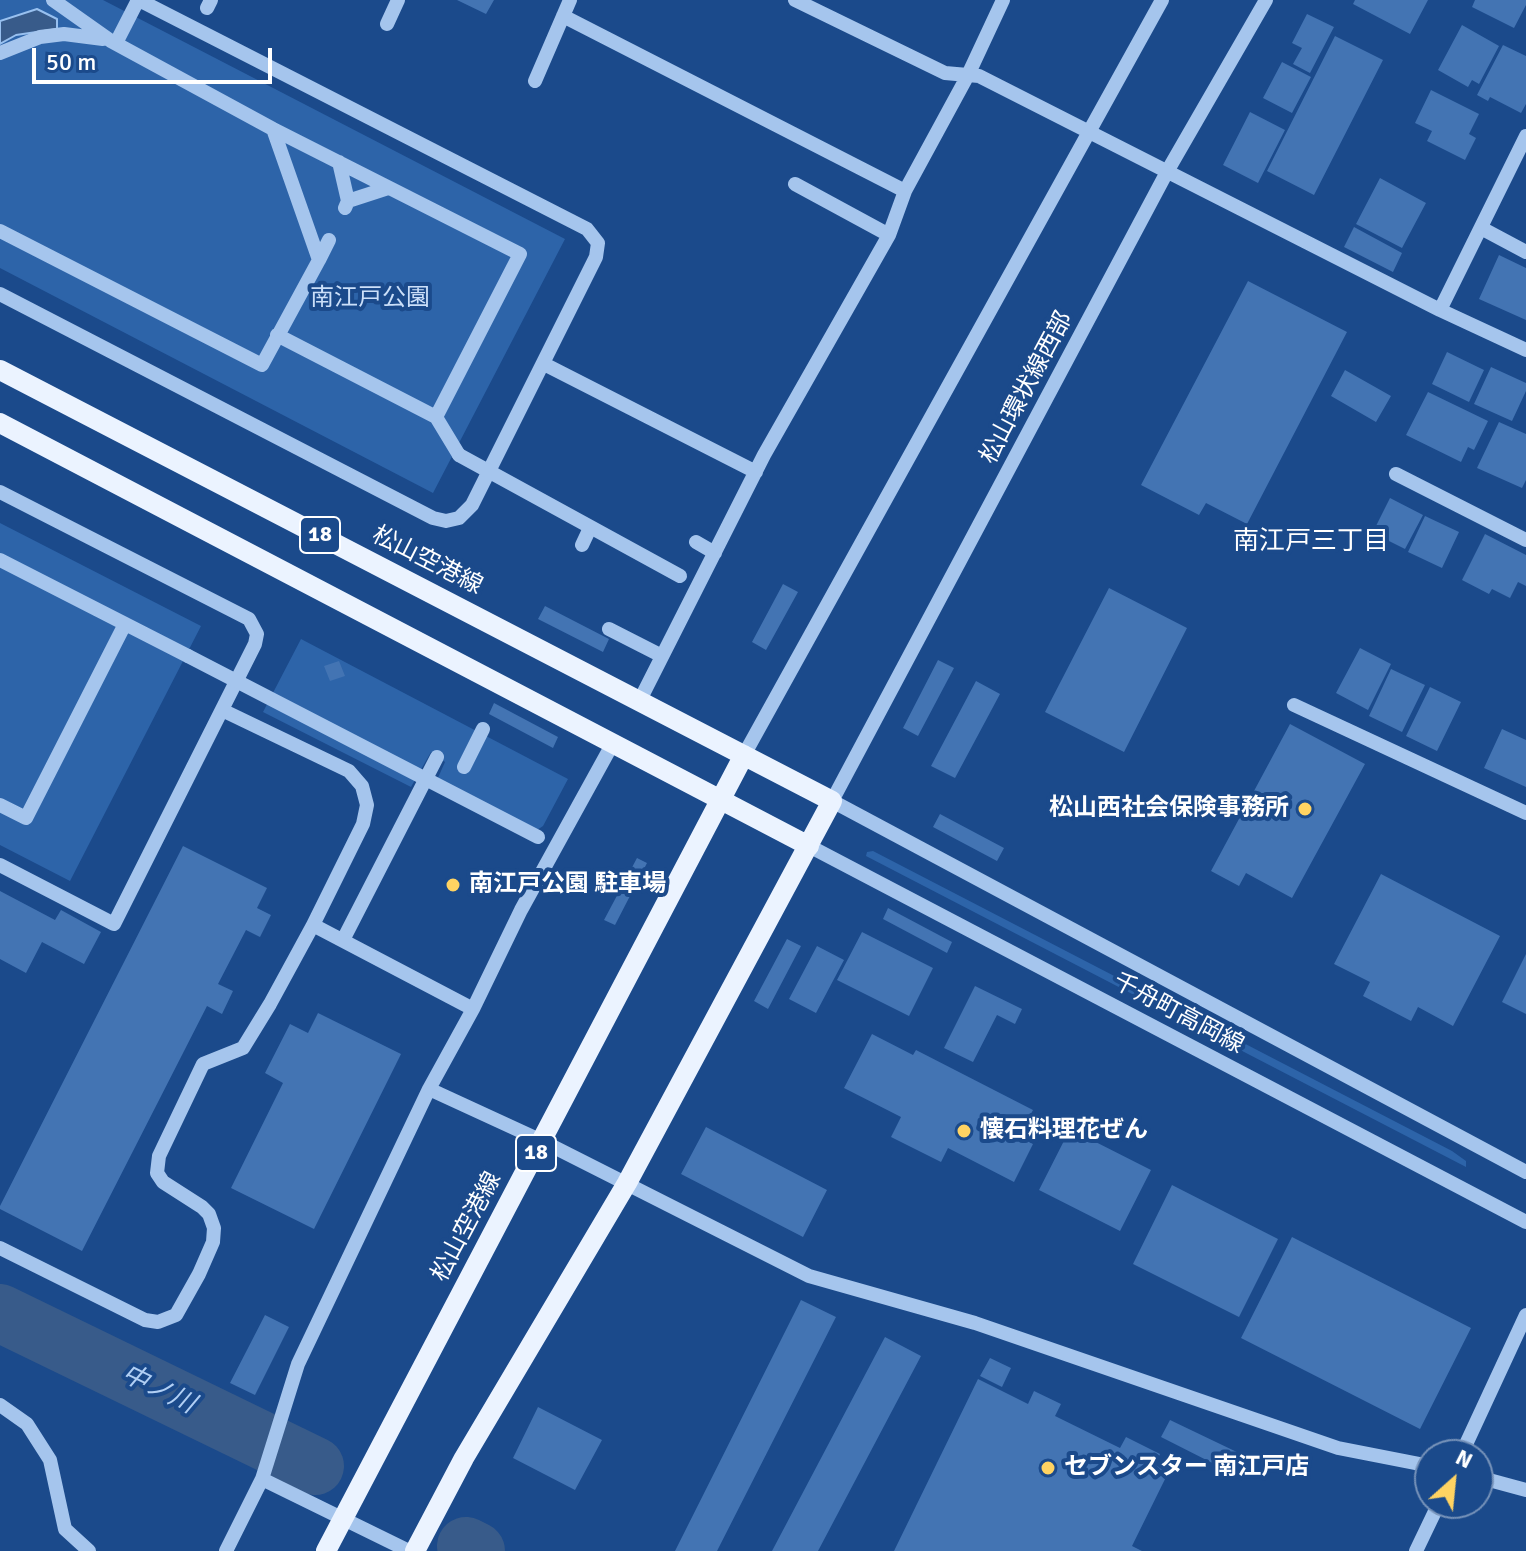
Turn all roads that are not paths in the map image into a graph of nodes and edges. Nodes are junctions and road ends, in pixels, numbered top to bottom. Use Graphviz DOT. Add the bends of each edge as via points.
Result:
graph roads {
  1 [pos="53,0"];
  2 [pos="398,0"];
  3 [pos="570,0"];
  4 [pos="795,0"];
  5 [pos="1003,0"];
  6 [pos="1162,0"];
  7 [pos="1266,0"];
  8 [pos="136,4"];
  9 [pos="563,16"];
  10 [pos="387,24"];
  11 [pos="113,42"];
  12 [pos="0,53"];
  13 [pos="968,75"];
  14 [pos="535,81"];
  15 [pos="273,129"];
  16 [pos="1091,132"];
  17 [pos="1526,136"];
  18 [pos="339,162"];
  19 [pos="1168,170"];
  20 [pos="795,184"];
  21 [pos="388,188"];
  22 [pos="905,191"];
  23 [pos="1481,228"];
  24 [pos="0,231"];
  25 [pos="889,235"];
  26 [pos="329,240"];
  27 [pos="1526,252"];
  28 [pos="319,260"];
  29 [pos="0,294"];
  30 [pos="1440,310"];
  31 [pos="277,335"];
  32 [pos="1526,350"];
  33 [pos="544,364"];
  34 [pos="0,370"];
  35 [pos="436,417"];
  36 [pos="0,423"];
  37 [pos="756,472"];
  38 [pos="1396,474"];
  39 [pos="0,492"];
  40 [pos="590,528"];
  41 [pos="1526,540"];
  42 [pos="696,542"];
  43 [pos="582,545"];
  44 [pos="715,553"];
  45 [pos="0,560"];
  46 [pos="698,586"];
  47 [pos="125,624"];
  48 [pos="609,629"];
  49 [pos="662,656"];
  50 [pos="640,700"];
  51 [pos="1294,705"];
  52 [pos="222,710"];
  53 [pos="483,729"];
  54 [pos="613,743"];
  55 [pos="744,755"];
  56 [pos="437,757"];
  57 [pos="464,767"];
  58 [pos="721,799"];
  59 [pos="832,801"];
  60 [pos="0,805"];
  61 [pos="1526,813"];
  62 [pos="809,846"];
  63 [pos="556,847"];
  64 [pos="0,865"];
  65 [pos="313,925"];
  66 [pos="343,940"];
  67 [pos="473,1009"];
  68 [pos="429,1089"];
  69 [pos="542,1141"];
  70 [pos="1526,1172"];
  71 [pos="627,1183"];
  72 [pos="1526,1222"];
  73 [pos="0,1248"];
  74 [pos="1526,1315"];
  75 [pos="0,1405"];
  76 [pos="1468,1439"];
  77 [pos="1414,1463"];
  78 [pos="262,1479"];
  79 [pos="1494,1481"];
  80 [pos="1526,1490"];
  81 [pos="342,1519"];
  82 [pos="1431,1519"];
  83 [pos="89,1551"];
  84 [pos="226,1551"];
  85 [pos="326,1551"];
  86 [pos="412,1551"];
  87 [pos="1416,1551"];
  1 -- 11 [label="street"];
  2 -- 10 [label="street"];
  3 -- 9 [label="street"];
  4 -- 13 [label="street" via="945,73"];
  5 -- 13 [label="street"];
  6 -- 16 [label="street"];
  7 -- 19 [label="street, 松山環状線西部"];
  8 -- 11 [label="street"];
  8 -- 33 [label="street" via="590,231 598,243 596,257"];
  9 -- 14 [label="street"];
  9 -- 22 [label="street"];
  11 -- 12 [label="street" via="64,34"];
  11 -- 15 [label="street"];
  13 -- 16 [label="street"];
  13 -- 22 [label="street"];
  15 -- 18 [label="street"];
  15 -- 28 [label="street"];
  16 -- 19 [label="street"];
  16 -- 55 [label="street"];
  17 -- 23 [label="street"];
  18 -- 21 [label="street"];
  18 -- 21 [label="street" via="346,205"];
  19 -- 30 [label="street"];
  19 -- 59 [label="street, 松山環状線西部"];
  20 -- 25 [label="street"];
  21 -- 35 [label="street" via="520,254"];
  22 -- 25 [label="street"];
  23 -- 27 [label="street"];
  23 -- 30 [label="street"];
  24 -- 31 [label="street" via="262,365"];
  25 -- 37 [label="street"];
  26 -- 28 [label="street"];
  28 -- 31 [label="street"];
  29 -- 33 [label="street" via="446,521 463,516 472,505"];
  30 -- 32 [label="street"];
  31 -- 35 [label="street"];
  33 -- 37 [label="street"];
  34 -- 50 [label="main road, 松山空港線 / 18"];
  35 -- 40 [label="street, bridge" via="459,455"];
  36 -- 54 [label="main road, 18"];
  37 -- 44 [label="street"];
  38 -- 41 [label="street"];
  39 -- 52 [label="street" via="249,619 256,641"];
  40 -- 43 [label="street"];
  40 -- 46 [label="street, bridge"];
  42 -- 44 [label="street"];
  44 -- 46 [label="street"];
  45 -- 47 [label="street"];
  46 -- 49 [label="street"];
  47 -- 60 [label="street" via="26,818"];
  47 -- 63 [label="street, bridge"];
  48 -- 49 [label="street"];
  49 -- 50 [label="street"];
  50 -- 55 [label="main road, 松山空港線 / 18"];
  51 -- 61 [label="street"];
  52 -- 64 [label="street" via="114,924"];
  52 -- 65 [label="street" via="349,771 365,792 363,824"];
  53 -- 57 [label="street"];
  54 -- 58 [label="main road, 18"];
  54 -- 63 [label="street"];
  55 -- 58 [label="main road, 松山空港線 / 18"];
  55 -- 59 [label="main road, 松山空港線 / 18"];
  56 -- 66 [label="street"];
  58 -- 62 [label="main road, 18"];
  58 -- 69 [label="main road, 松山空港線 / 18"];
  59 -- 62 [label="main road"];
  59 -- 70 [label="street, 千舟町高岡線"];
  62 -- 71 [label="main road"];
  62 -- 72 [label="street, 千舟町高岡線"];
  63 -- 67 [label="street"];
  65 -- 66 [label="street"];
  65 -- 73 [label="street" via="243,1048 203,1064 158,1159 163,1182 202,1207 214,1228 213,1242 176,1315 158,1322 145,1320"];
  66 -- 67 [label="street"];
  67 -- 68 [label="street"];
  68 -- 69 [label="street"];
  68 -- 78 [label="street" via="298,1364"];
  69 -- 71 [label="street"];
  69 -- 81 [label="main road, 松山空港線 / 18"];
  71 -- 77 [label="street" via="809,1276 975,1323 1338,1448"];
  71 -- 86 [label="main road"];
  74 -- 76 [label="street"];
  75 -- 83 [label="street" via="27,1424 50,1460 65,1529"];
  78 -- 81 [label="street"];
  78 -- 84 [label="street"];
  79 -- 80 [label="street"];
  81 -- 85 [label="main road, 松山空港線 / 18"];
  81 -- 86 [label="street"];
  82 -- 87 [label="street"];
}
